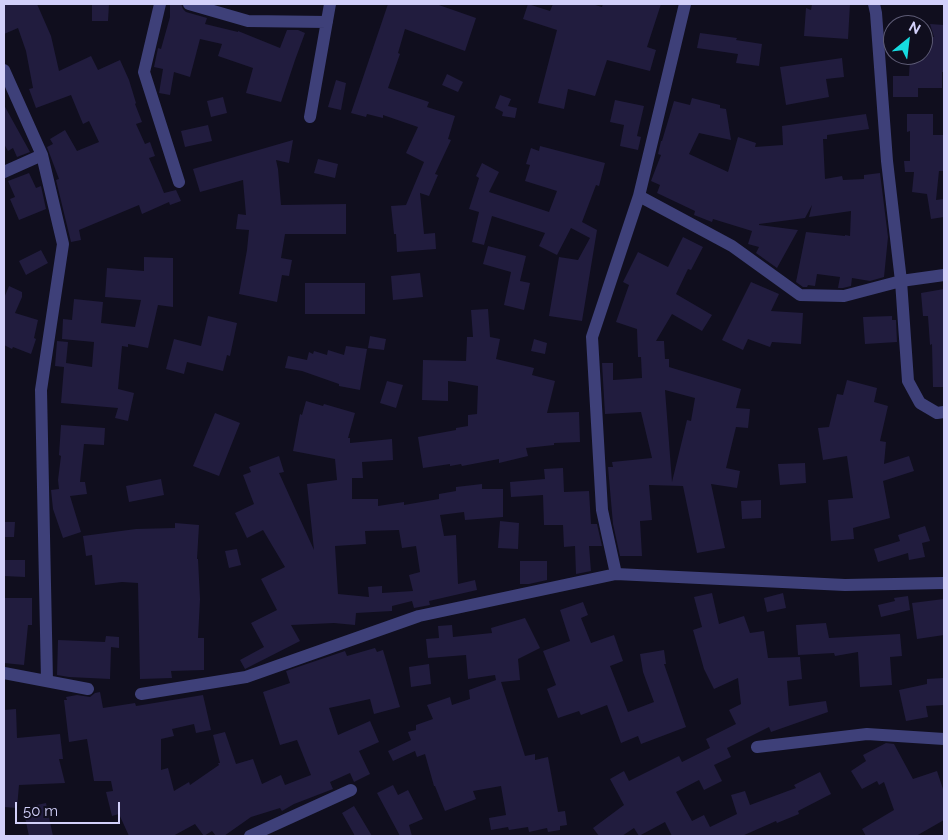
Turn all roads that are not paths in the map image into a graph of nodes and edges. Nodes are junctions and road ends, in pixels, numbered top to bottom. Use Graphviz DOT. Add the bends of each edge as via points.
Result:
graph roads {
  1 [pos="160,4"];
  2 [pos="189,4"];
  3 [pos="330,4"];
  4 [pos="685,4"];
  5 [pos="874,4"];
  6 [pos="327,22"];
  7 [pos="4,70"];
  8 [pos="310,117"];
  9 [pos="42,155"];
  10 [pos="4,172"];
  11 [pos="179,182"];
  12 [pos="640,196"];
  13 [pos="944,275"];
  14 [pos="901,281"];
  15 [pos="944,412"];
  16 [pos="616,574"];
  17 [pos="944,583"];
  18 [pos="4,673"];
  19 [pos="47,681"];
  20 [pos="88,689"];
  21 [pos="140,694"];
  22 [pos="944,739"];
  23 [pos="757,747"];
  24 [pos="351,790"];
  25 [pos="250,836"];
  1 -- 11 [label="street" via="144,72"];
  2 -- 6 [label="street" via="248,21"];
  3 -- 6 [label="street"];
  4 -- 12 [label="street"];
  5 -- 14 [label="street"];
  6 -- 8 [label="street"];
  7 -- 9 [label="street"];
  9 -- 10 [label="street"];
  9 -- 19 [label="street" via="63,244 41,390"];
  12 -- 14 [label="street" via="732,246 800,295 844,296"];
  12 -- 16 [label="street" via="592,337 602,510"];
  13 -- 14 [label="street"];
  14 -- 15 [label="street" via="908,381 920,403"];
  16 -- 17 [label="street" via="845,585"];
  16 -- 21 [label="street" via="419,616 246,677"];
  18 -- 19 [label="street"];
  19 -- 20 [label="street"];
  22 -- 23 [label="street" via="867,734"];
  24 -- 25 [label="street"];
}
